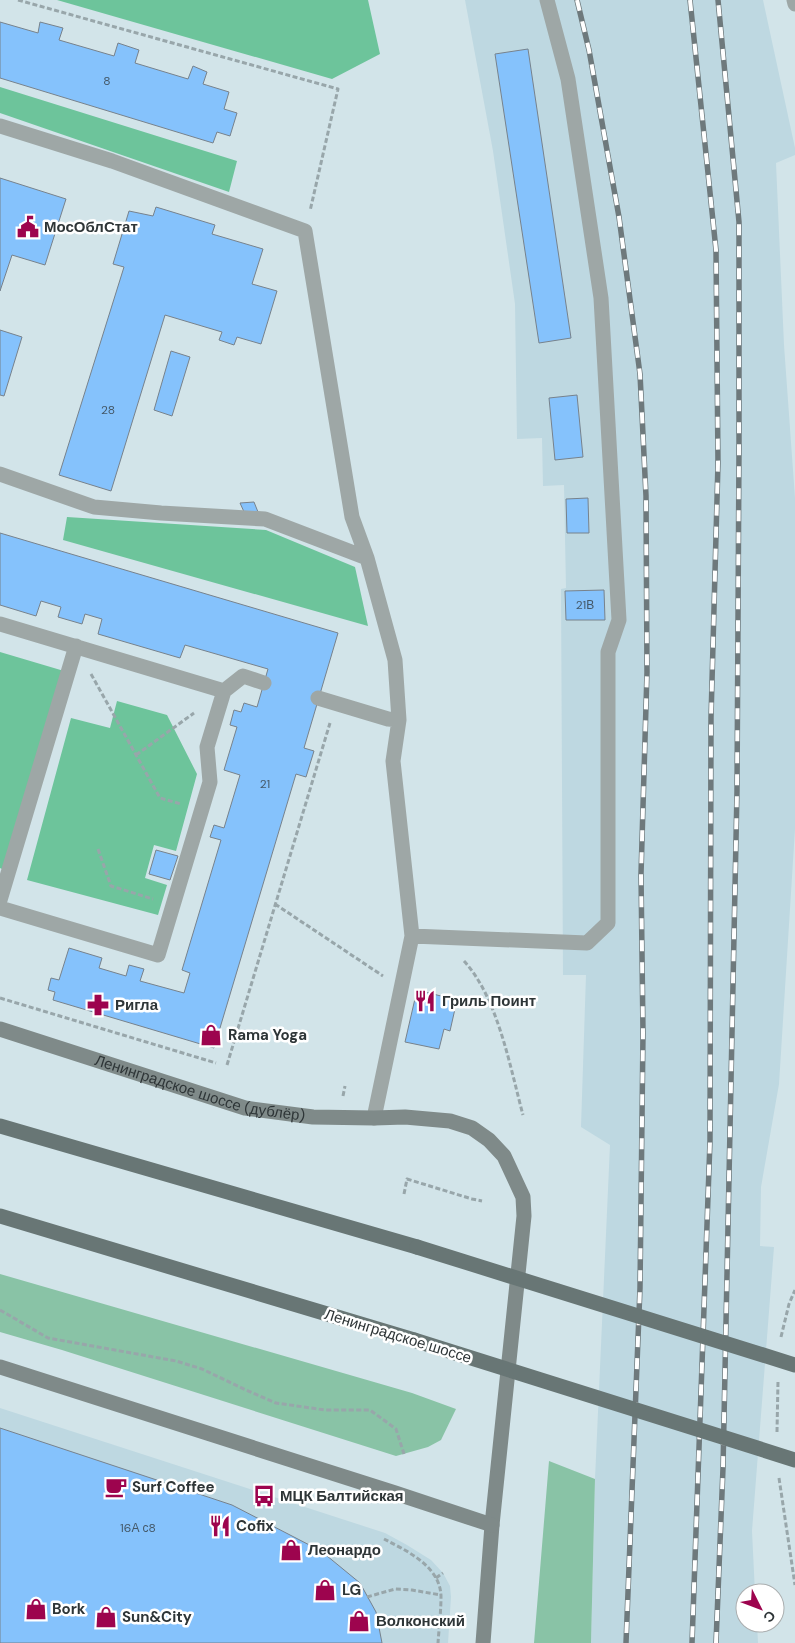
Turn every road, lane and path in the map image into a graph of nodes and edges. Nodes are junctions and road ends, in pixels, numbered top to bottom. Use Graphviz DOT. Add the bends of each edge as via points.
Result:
graph roads {
  1 [pos="18,0"];
  2 [pos="547,0"];
  3 [pos="0,126"];
  4 [pos="305,231"];
  5 [pos="0,474"];
  6 [pos="367,558"];
  7 [pos="0,624"];
  8 [pos="76,646"];
  9 [pos="264,683"];
  10 [pos="224,690"];
  11 [pos="318,698"];
  12 [pos="336,704"];
  13 [pos="399,720"];
  14 [pos="136,755"];
  15 [pos="201,810"];
  16 [pos="98,849"];
  17 [pos="1,895"];
  18 [pos="275,904"];
  19 [pos="173,905"];
  20 [pos="0,908"];
  21 [pos="412,936"];
  22 [pos="443,937"];
  23 [pos="389,981"];
  24 [pos="0,998"];
  25 [pos="0,1029"];
  26 [pos="216,1063"];
  27 [pos="227,1065"];
  28 [pos="523,1115"];
  29 [pos="374,1118"];
  30 [pos="0,1126"];
  31 [pos="404,1194"];
  32 [pos="482,1200"];
  33 [pos="0,1216"];
  34 [pos="0,1310"];
  35 [pos="795,1366"];
  36 [pos="0,1367"];
  37 [pos="404,1454"];
  38 [pos="795,1460"];
  39 [pos="492,1525"];
  40 [pos="384,1539"];
  41 [pos="443,1574"];
  42 [pos="436,1578"];
  43 [pos="441,1595"];
  44 [pos="367,1597"];
  45 [pos="438,1643"];
  46 [pos="483,1643"];
  1 -- 4 [label="path" via="338,89"];
  2 -- 22 [label="lane" via="568,79 601,298 619,620 608,652 608,923 587,943"];
  3 -- 4 [label="lane" via="112,161"];
  4 -- 6 [label="lane" via="352,517"];
  5 -- 6 [label="lane" via="94,507 265,518"];
  6 -- 13 [label="lane" via="394,660"];
  7 -- 8 [label="lane"];
  8 -- 10 [label="lane"];
  8 -- 14 [label="path"];
  8 -- 17 [label="lane"];
  9 -- 10 [label="lane" via="243,676"];
  10 -- 14 [label="path"];
  10 -- 15 [label="lane" via="207,748 210,782"];
  11 -- 12 [label="lane"];
  12 -- 13 [label="lane"];
  12 -- 18 [label="path"];
  13 -- 21 [label="lane" via="393,761"];
  14 -- 15 [label="path" via="160,798"];
  15 -- 19 [label="lane"];
  16 -- 19 [label="path" via="111,886"];
  18 -- 23 [label="path"];
  18 -- 27 [label="path"];
  19 -- 20 [label="lane" via="158,955"];
  21 -- 22 [label="lane"];
  21 -- 29 [label="lane"];
  22 -- 28 [label="path" via="470,967 491,1003"];
  24 -- 26 [label="path"];
  25 -- 29 [label="street, Ленинградское шоссе (дублёр)" via="245,1108 313,1117"];
  29 -- 39 [label="street, Ленинградское шоссе (дублёр)" via="450,1121 472,1128 504,1156 523,1197 519,1269"];
  30 -- 35 [label="main road, bridge" via="417,1247"];
  31 -- 32 [label="path" via="407,1179"];
  33 -- 38 [label="main road, Ленинградское шоссе, bridge" via="414,1340"];
  34 -- 37 [label="path" via="48,1338 176,1361 202,1369 276,1403 325,1410 370,1410 396,1429"];
  36 -- 39 [label="street"];
  39 -- 46 [label="street, Ленинградское шоссе (дублёр)"];
  40 -- 42 [label="path" via="408,1551"];
  41 -- 42 [label="path"];
  42 -- 43 [label="path"];
  43 -- 44 [label="path" via="395,1589"];
  43 -- 45 [label="path"];
}
